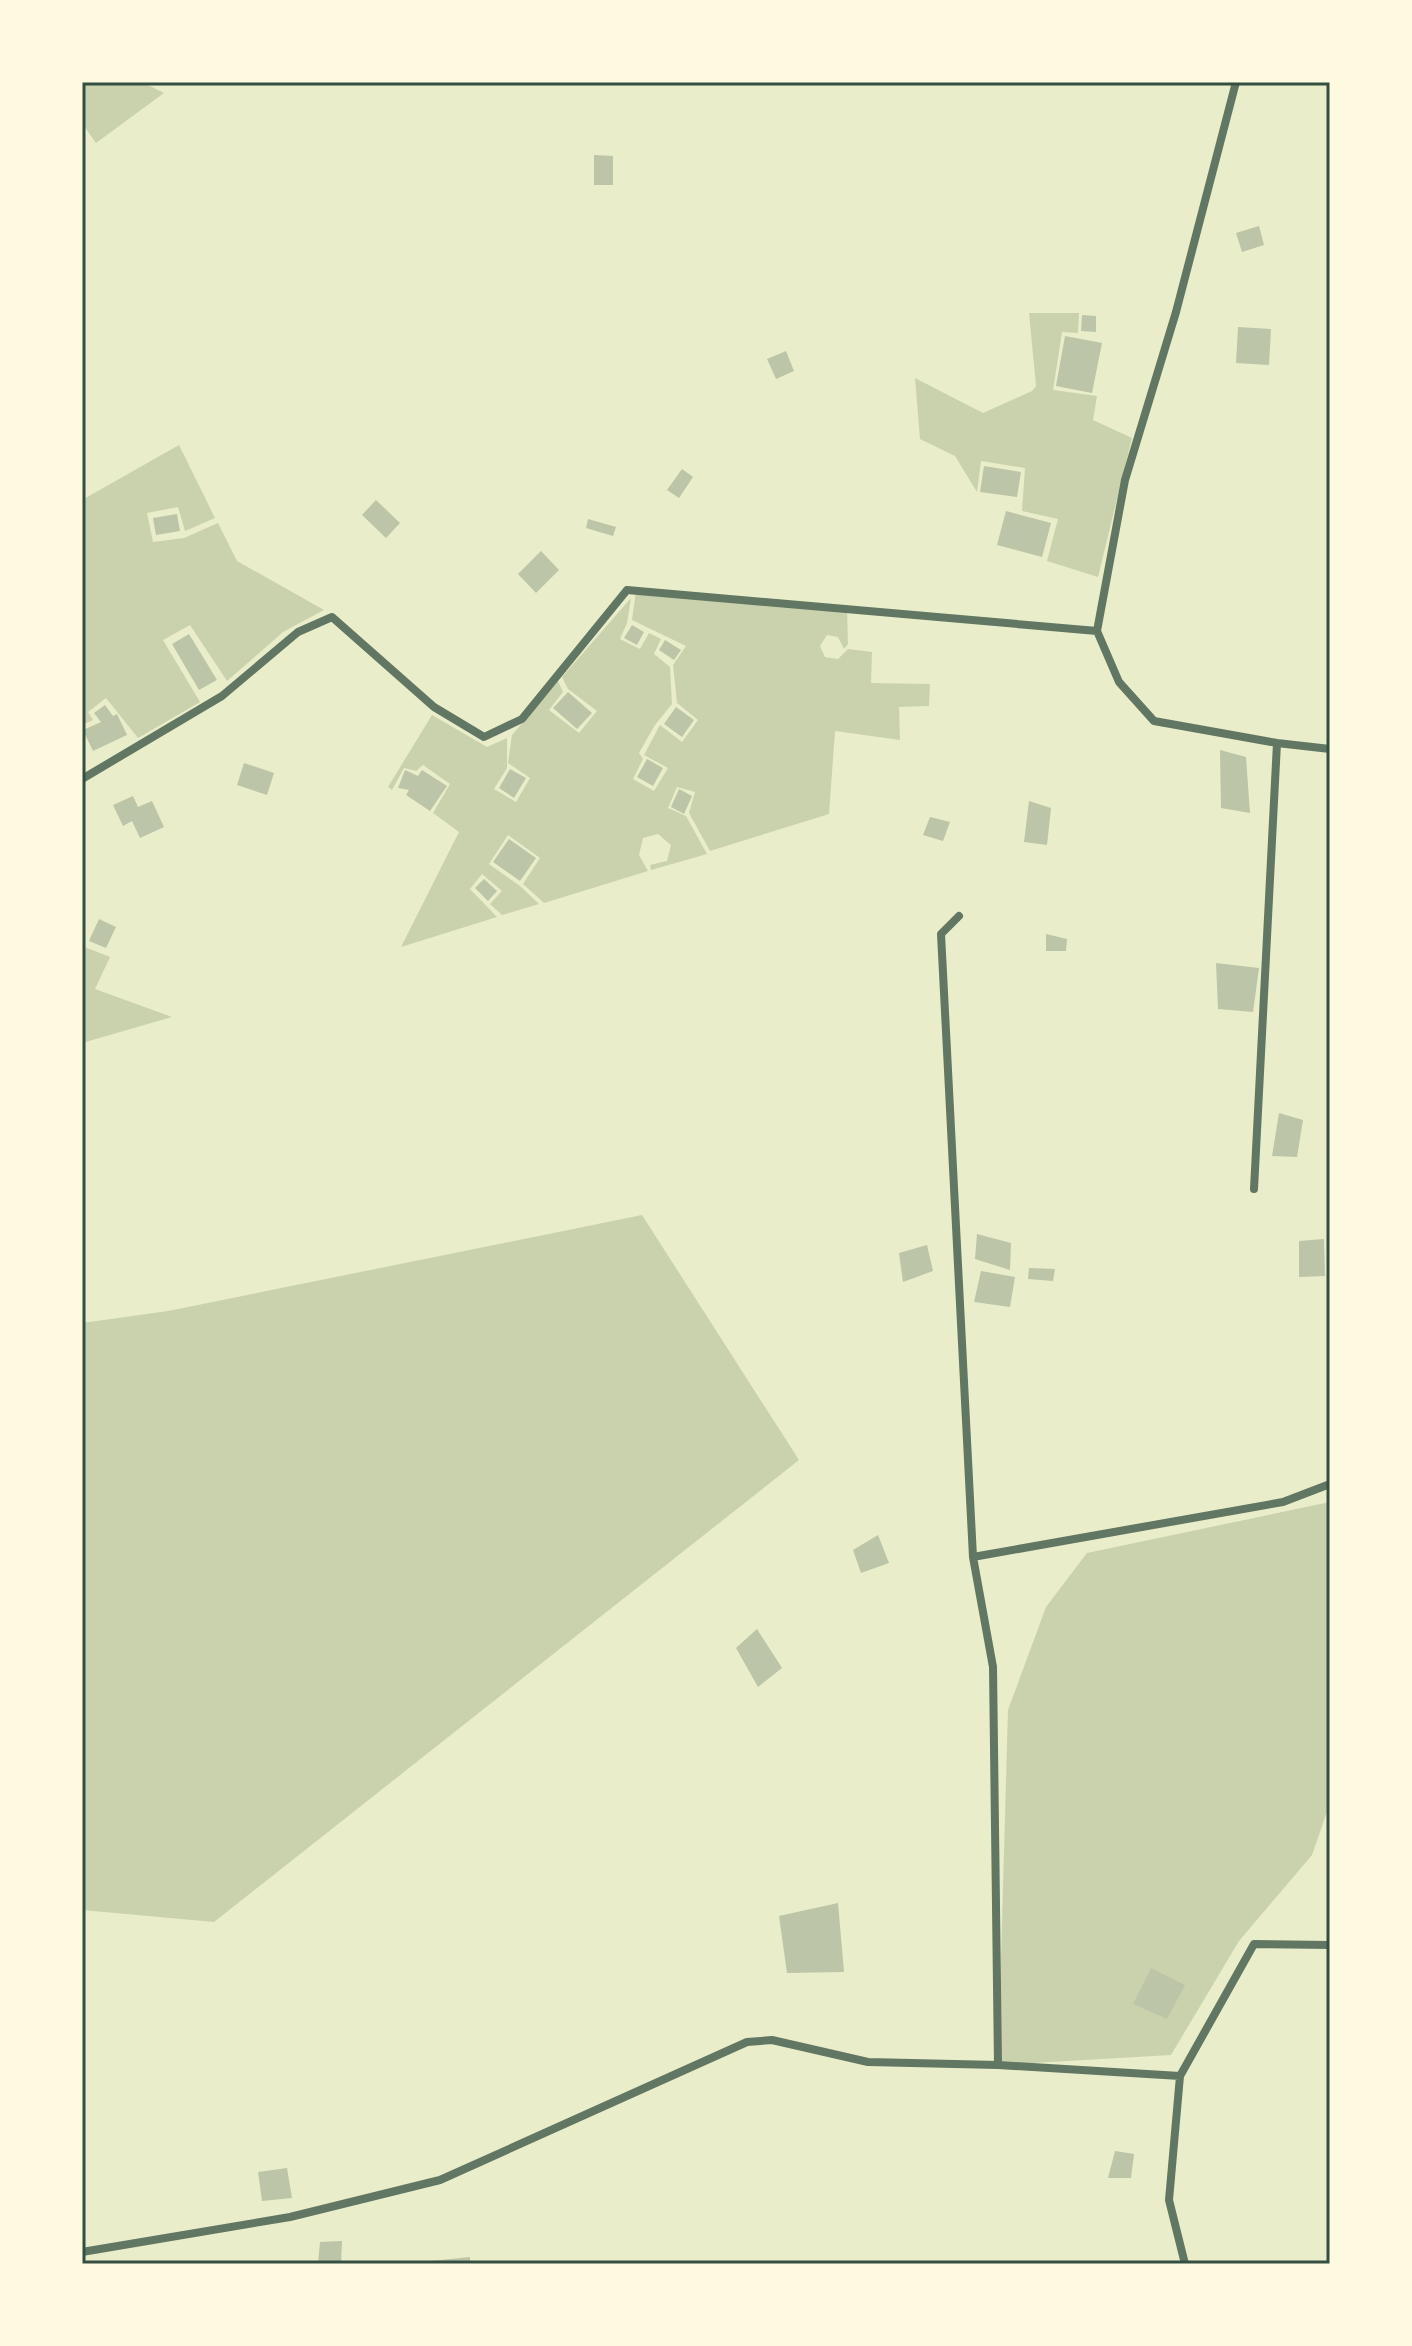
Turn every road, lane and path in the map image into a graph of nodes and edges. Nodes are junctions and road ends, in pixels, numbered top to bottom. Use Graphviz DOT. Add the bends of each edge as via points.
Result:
graph roads {
  1 [pos="1236,82"];
  2 [pos="1097,631"];
  3 [pos="1277,743"];
  4 [pos="1330,749"];
  5 [pos="82,779"];
  6 [pos="959,916"];
  7 [pos="1254,1189"];
  8 [pos="1330,1484"];
  9 [pos="973,1557"];
  10 [pos="1330,1945"];
  11 [pos="998,2065"];
  12 [pos="1180,2076"];
  13 [pos="82,2252"];
  14 [pos="1185,2264"];
  1 -- 2 [label="street" via="1125,480"];
  2 -- 3 [label="street" via="1119,682 1154,721"];
  2 -- 5 [label="street" via="627,590 522,719 484,737 434,707 332,617 298,632 222,696"];
  3 -- 4 [label="street"];
  3 -- 7 [label="street"];
  6 -- 9 [label="street" via="941,934"];
  8 -- 9 [label="street" via="1283,1502"];
  9 -- 11 [label="street" via="993,1667"];
  10 -- 12 [label="street" via="1254,1944"];
  11 -- 12 [label="street"];
  11 -- 13 [label="street" via="868,2062 772,2040 747,2042 440,2180 290,2217"];
  12 -- 14 [label="street" via="1169,2200"];
}
